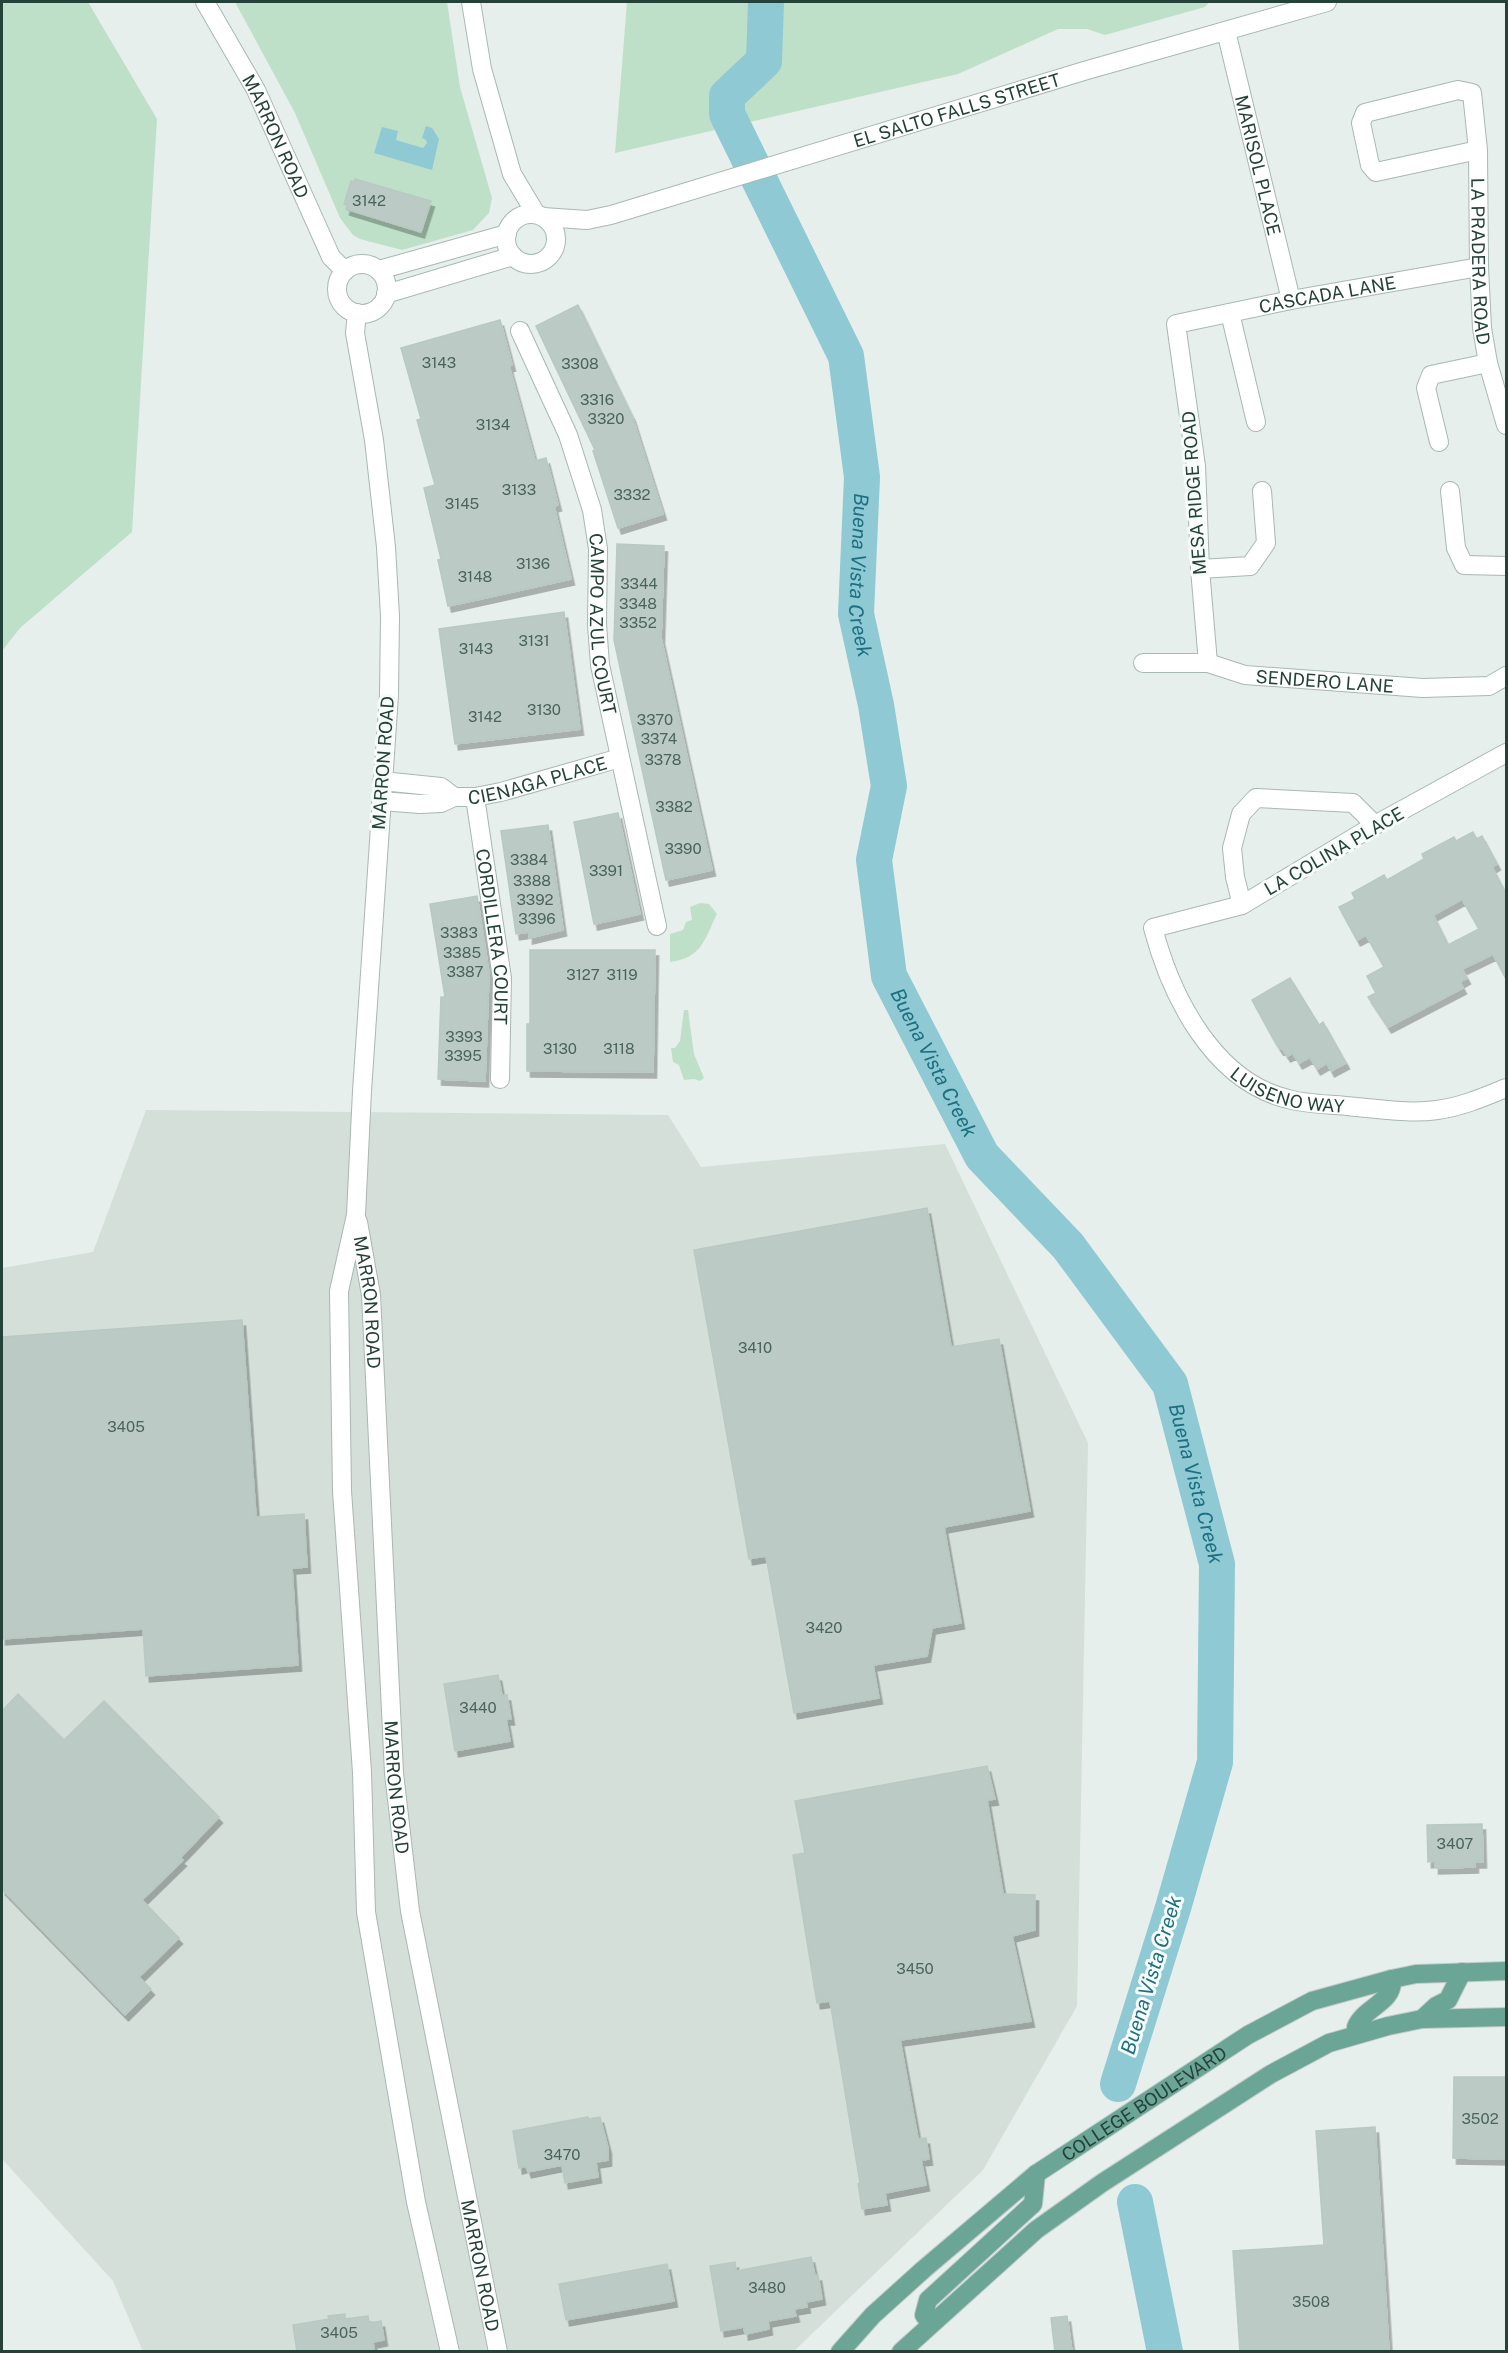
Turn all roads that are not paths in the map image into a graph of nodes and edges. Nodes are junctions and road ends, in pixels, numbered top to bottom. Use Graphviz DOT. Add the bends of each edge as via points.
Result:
graph roads {
  1 [pos="204,2"];
  2 [pos="471,2"];
  3 [pos="1327,2"];
  4 [pos="1226,31"];
  5 [pos="1478,150"];
  6 [pos="512,174"];
  7 [pos="539,215"];
  8 [pos="587,220"];
  9 [pos="509,228"];
  10 [pos="555,245"];
  11 [pos="513,256"];
  12 [pos="1479,267"];
  13 [pos="379,270"];
  14 [pos="345,271"];
  15 [pos="386,294"];
  16 [pos="1291,300"];
  17 [pos="357,313"];
  18 [pos="1230,313"];
  19 [pos="1176,324"];
  20 [pos="520,331"];
  21 [pos="1488,363"];
  22 [pos="1256,422"];
  23 [pos="1506,425"];
  24 [pos="1439,442"];
  25 [pos="1262,491"];
  26 [pos="1449,491"];
  27 [pos="1506,566"];
  28 [pos="1200,569"];
  29 [pos="1143,663"];
  30 [pos="1208,663"];
  31 [pos="1506,676"];
  32 [pos="1506,753"];
  33 [pos="620,758"];
  34 [pos="382,781"];
  35 [pos="475,796"];
  36 [pos="454,797"];
  37 [pos="381,801"];
  38 [pos="1375,825"];
  39 [pos="1242,905"];
  40 [pos="657,926"];
  41 [pos="1153,928"];
  42 [pos="500,1079"];
  43 [pos="1506,1088"];
  44 [pos="356,1215"];
  45 [pos="1506,1971"];
  46 [pos="1462,1972"];
  47 [pos="1392,1979"];
  48 [pos="1506,2016"];
  49 [pos="1422,2019"];
  50 [pos="1359,2033"];
  51 [pos="1036,2174"];
  52 [pos="931,2324"];
  53 [pos="450,2352"];
  54 [pos="498,2352"];
  55 [pos="840,2352"];
  56 [pos="901,2352"];
  1 -- 14 [label="street, MARRON ROAD" via="256,90 331,257"];
  2 -- 6 [label="street" via="482,69"];
  3 -- 4 [label="street, EL SALTO FALLS STREET"];
  4 -- 8 [label="street, EL SALTO FALLS STREET"];
  4 -- 16 [label="street, MARISOL PLACE"];
  5 -- 5 [label="street, LA PRADERA ROAD" via="1472,93 1458,90 1365,113 1361,123 1370,165 1376,172"];
  5 -- 12 [label="street, LA PRADERA ROAD"];
  6 -- 7 [label="street"];
  6 -- 9 [label="street"];
  7 -- 8 [label="street, EL SALTO FALLS STREET"];
  7 -- 9 [label="street" via="523,215"];
  7 -- 10 [label="street" via="553,227"];
  8 -- 10 [label="street, EL SALTO FALLS STREET"];
  9 -- 11 [label="street" via="507,246"];
  9 -- 13 [label="street"];
  10 -- 11 [label="street" via="539,263 525,263"];
  11 -- 15 [label="street"];
  12 -- 16 [label="street, CASCADA LANE"];
  12 -- 21 [label="street, LA PRADERA ROAD"];
  13 -- 14 [label="street" via="363,264"];
  13 -- 15 [label="street" via="386,282"];
  14 -- 17 [label="street" via="337,292 344,306"];
  15 -- 17 [label="street" via="372,312"];
  16 -- 18 [label="street, CASCADA LANE"];
  17 -- 34 [label="street, MARRON ROAD" via="355,333 374,440 390,616"];
  18 -- 19 [label="street, CASCADA LANE"];
  18 -- 22 [label="street"];
  19 -- 28 [label="street, MESA RIDGE ROAD" via="1196,466"];
  20 -- 33 [label="street, CAMPO AZUL COURT" via="535,374 568,435 598,549 600,666"];
  21 -- 23 [label="street, LA PRADERA ROAD"];
  21 -- 24 [label="street" via="1431,375 1426,388"];
  25 -- 28 [label="street" via="1266,543 1250,566"];
  26 -- 27 [label="street" via="1456,548 1464,565"];
  28 -- 30 [label="street, MESA RIDGE ROAD"];
  29 -- 30 [label="street, SENDERO LANE"];
  30 -- 31 [label="street, SENDERO LANE" via="1245,675 1423,688 1490,686"];
  32 -- 38 [label="street, LA COLINA PLACE"];
  33 -- 35 [label="street, CIENAGA PLACE"];
  33 -- 40 [label="street, CAMPO AZUL COURT"];
  34 -- 36 [label="street, CIENAGA PLACE" via="441,787"];
  34 -- 37 [label="street, MARRON ROAD"];
  35 -- 36 [label="street, CIENAGA PLACE"];
  35 -- 42 [label="street, CORDILLERA COURT" via="502,978"];
  36 -- 37 [label="street, CIENAGA PLACE" via="430,804"];
  37 -- 44 [label="street, MARRON ROAD"];
  38 -- 39 [label="street, LA COLINA PLACE"];
  38 -- 39 [label="street" via="1353,803 1256,798 1241,814 1232,848"];
  39 -- 41 [label="street, LA COLINA PLACE"];
  41 -- 43 [label="street, LUISENO WAY" via="1163,963 1185,1011 1210,1048 1249,1083 1287,1099 1387,1110 1437,1110 1476,1101"];
  44 -- 53 [label="street, MARRON ROAD" via="339,1291 342,1491 362,1772 366,1912 416,2202"];
  44 -- 54 [label="street, MARRON ROAD" via="371,1295 394,1773 410,1911"];
  45 -- 46 [label="main road, COLLEGE BOULEVARD"];
  46 -- 47 [label="main road, COLLEGE BOULEVARD"];
  46 -- 49 [label="main road" via="1448,2000"];
  47 -- 50 [label="main road" via="1389,1995 1358,2022"];
  47 -- 51 [label="main road, COLLEGE BOULEVARD" via="1312,2001 1257,2030"];
  48 -- 49 [label="main road"];
  49 -- 50 [label="main road"];
  50 -- 52 [label="main road" via="1329,2043 1271,2074 1102,2183 1036,2230"];
  51 -- 52 [label="main road" via="1033,2204 928,2300 924,2315"];
  51 -- 55 [label="main road, COLLEGE BOULEVARD" via="898,2292"];
  52 -- 56 [label="main road"];
}
